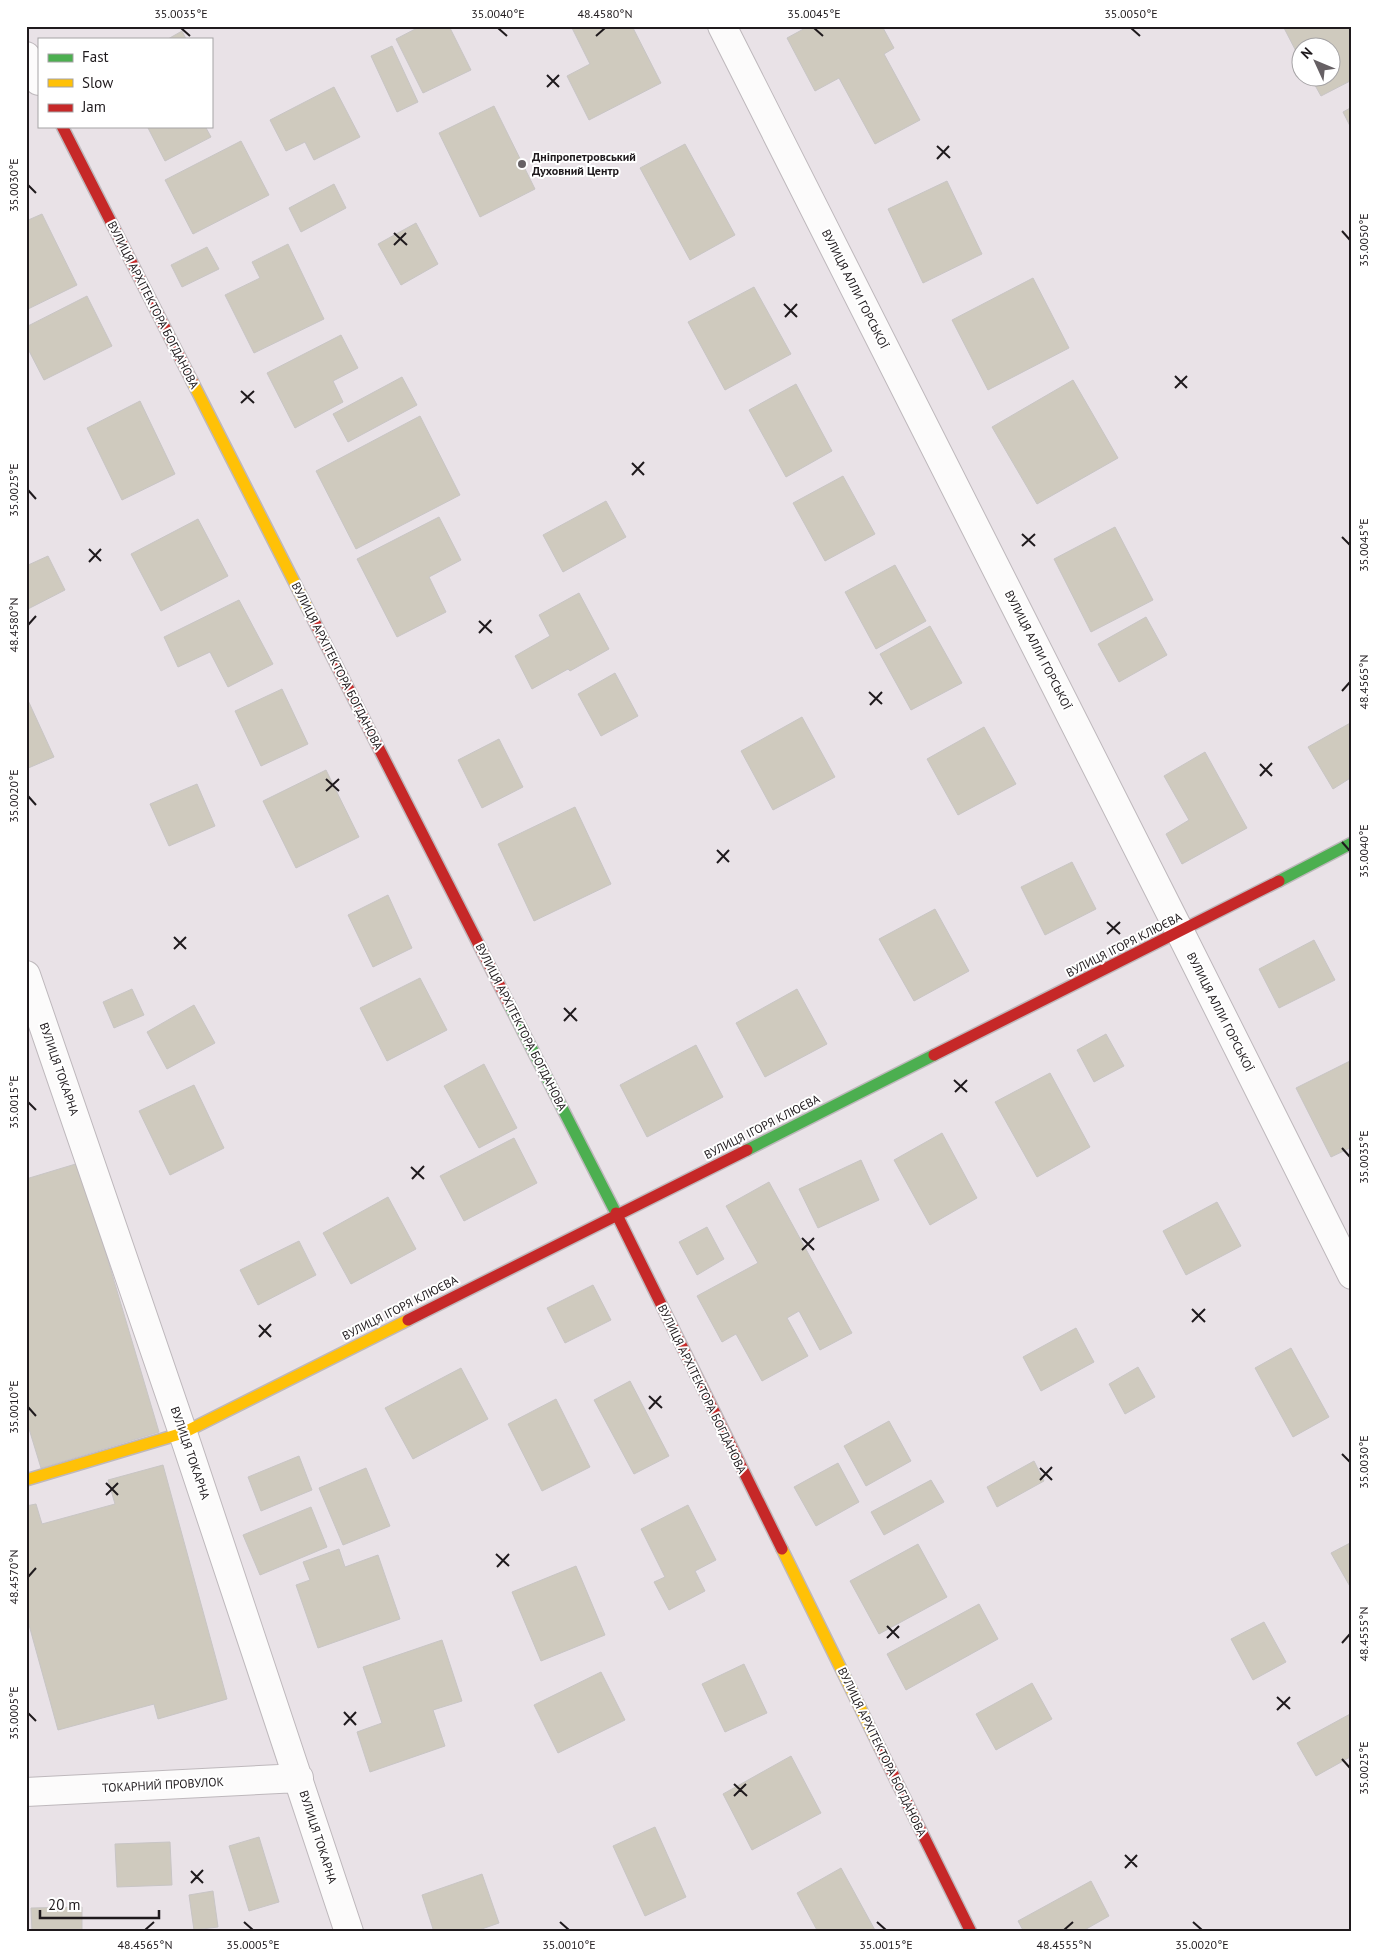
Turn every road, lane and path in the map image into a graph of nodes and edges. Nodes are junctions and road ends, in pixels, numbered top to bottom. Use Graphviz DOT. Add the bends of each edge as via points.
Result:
graph roads {
  1 [pos="722,26"];
  2 [pos="26,56"];
  3 [pos="38,79"];
  4 [pos="63,128"];
  5 [pos="1352,844"];
  6 [pos="1180,932"];
  7 [pos="26,975"];
  8 [pos="616,1215"];
  9 [pos="1352,1275"];
  10 [pos="183,1433"];
  11 [pos="26,1480"];
  12 [pos="299,1778"];
  13 [pos="26,1792"];
  14 [pos="349,1932"];
  15 [pos="971,1932"];
  1 -- 6 [label="street, ВУЛИЦЯ АЛЛИ ГОРСЬКОЇ"];
  2 -- 3 [label="street"];
  4 -- 8 [label="street, ВУЛИЦЯ АРХІТЕКТОРА БОГДАНОВА"];
  5 -- 6 [label="street, ВУЛИЦЯ ІГОРЯ КЛЮЄВА"];
  6 -- 8 [label="street, ВУЛИЦЯ ІГОРЯ КЛЮЄВА"];
  6 -- 9 [label="street, ВУЛИЦЯ АЛЛИ ГОРСЬКОЇ"];
  7 -- 10 [label="street, ВУЛИЦЯ ТОКАРНА"];
  8 -- 10 [label="street, ВУЛИЦЯ ІГОРЯ КЛЮЄВА"];
  8 -- 15 [label="street, ВУЛИЦЯ АРХІТЕКТОРА БОГДАНОВА"];
  10 -- 11 [label="street, ВУЛИЦЯ ІГОРЯ КЛЮЄВА"];
  10 -- 12 [label="street, ВУЛИЦЯ ТОКАРНА"];
  12 -- 13 [label="street, ТОКАРНИЙ ПРОВУЛОК"];
  12 -- 14 [label="street, ВУЛИЦЯ ТОКАРНА"];
}
